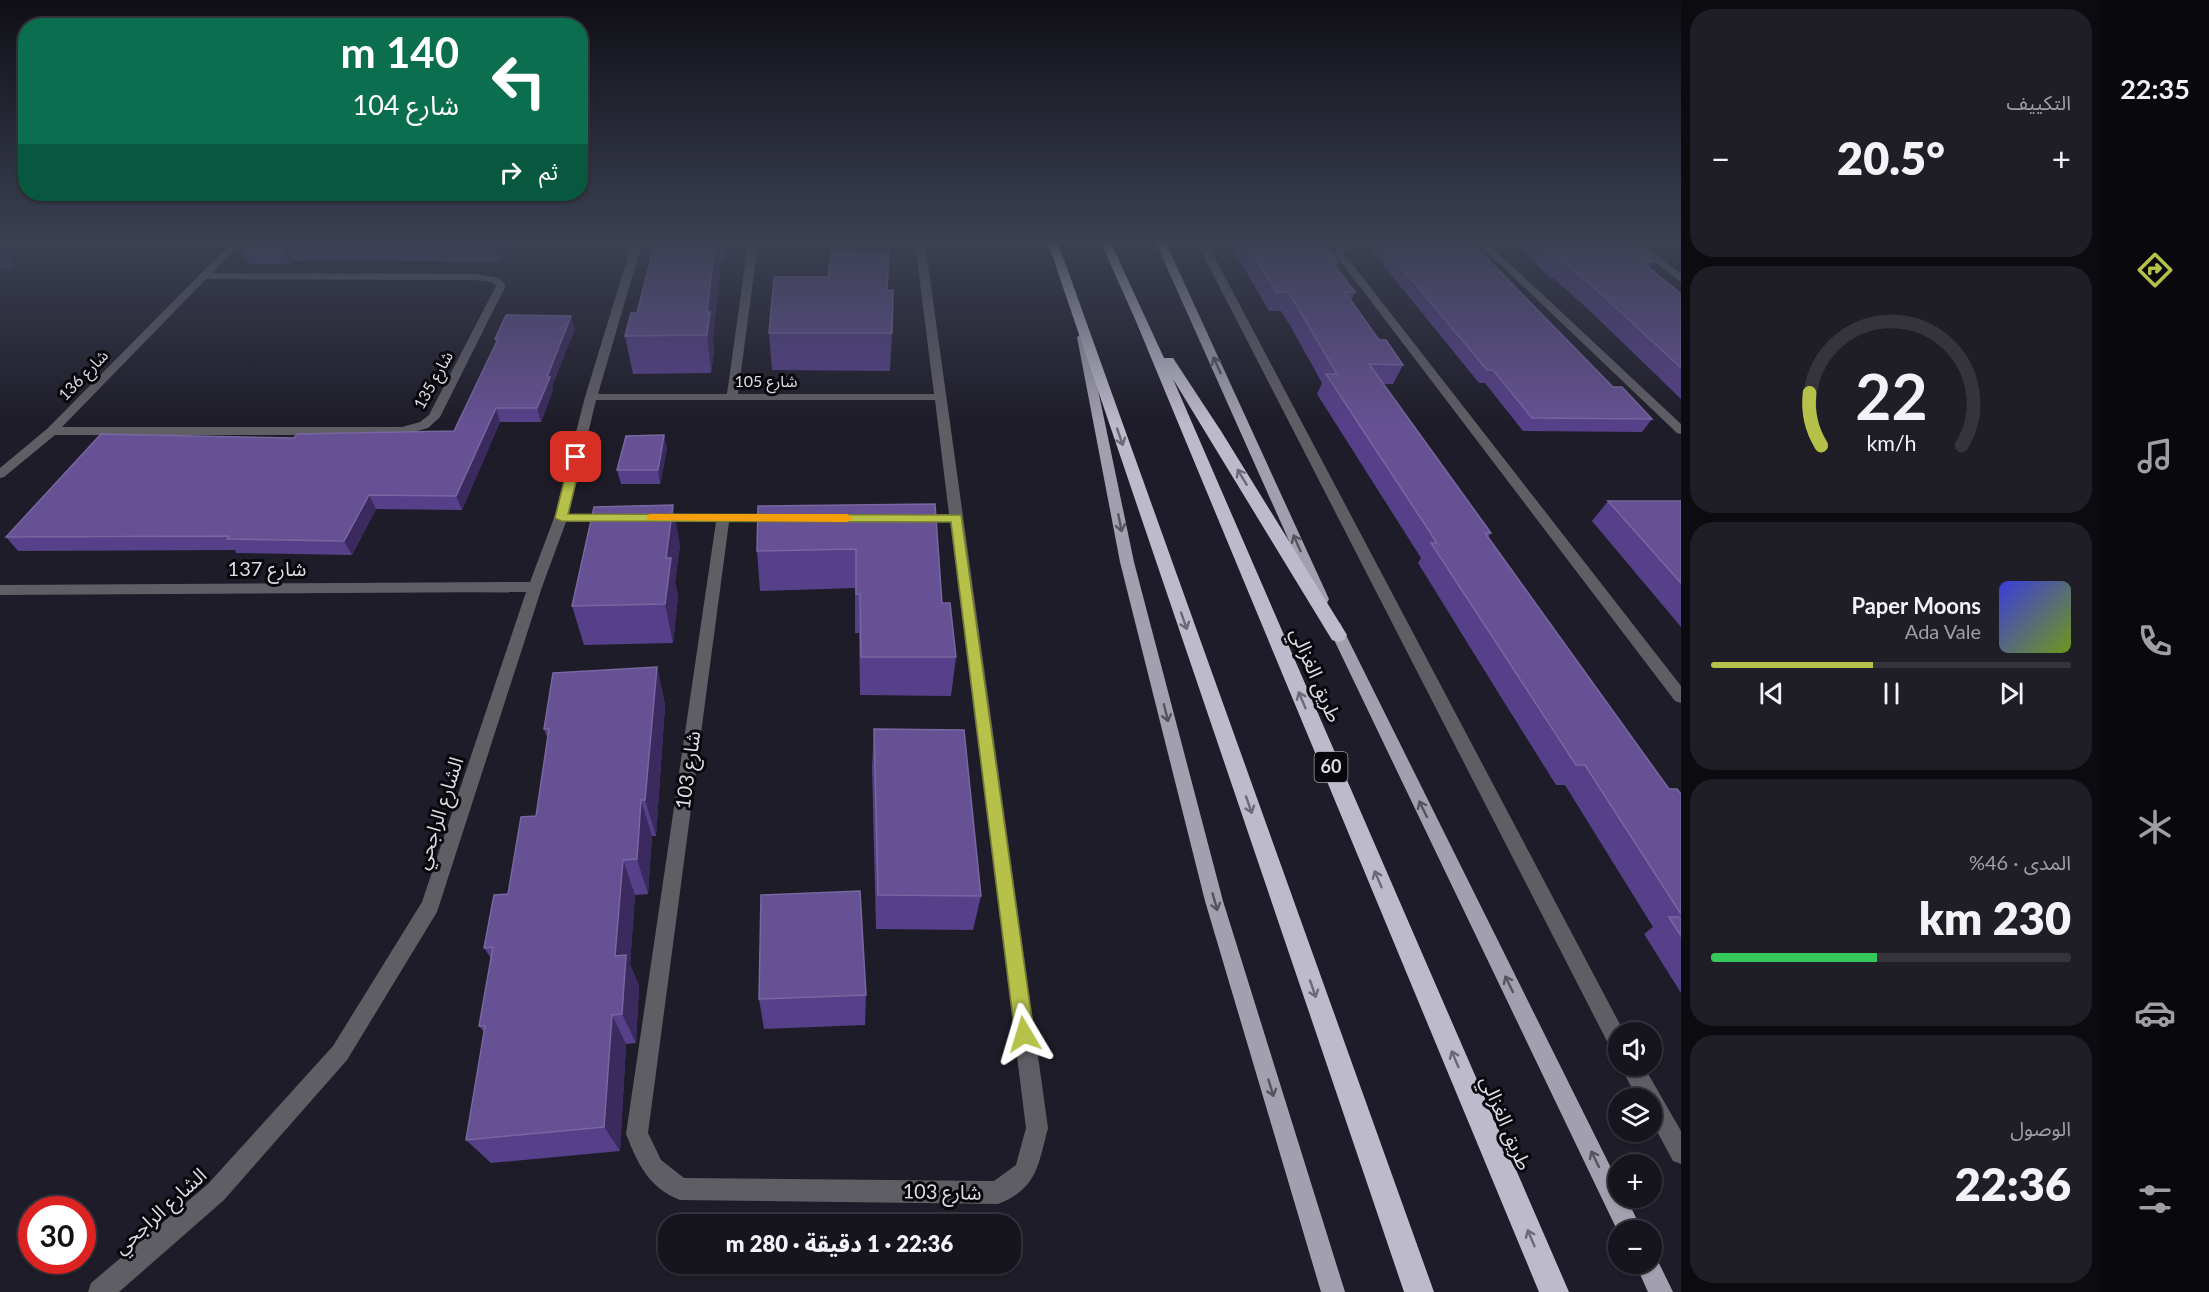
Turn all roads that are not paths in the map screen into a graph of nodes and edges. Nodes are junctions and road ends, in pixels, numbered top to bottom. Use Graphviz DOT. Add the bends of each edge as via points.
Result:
graph roads {
  1 [pos="176,303"];
  2 [pos="492,303"];
  3 [pos="619,303"];
  4 [pos="745,303"];
  5 [pos="928,303"];
  6 [pos="1073,303"];
  7 [pos="1134,303"];
  8 [pos="1188,303"];
  9 [pos="1233,303"];
  10 [pos="1378,303"];
  11 [pos="1547,303"];
  12 [pos="1141,319"];
  13 [pos="1079,322"];
  14 [pos="591,397"];
  15 [pos="732,397"];
  16 [pos="940,397"];
  17 [pos="1681,429"];
  18 [pos="52,431"];
  19 [pos="0,474"];
  20 [pos="561,518"];
  21 [pos="723,518"];
  22 [pos="793,518"];
  23 [pos="898,518"];
  24 [pos="957,518"];
  25 [pos="535,587"];
  26 [pos="0,590"];
  27 [pos="1338,634"];
  28 [pos="1681,697"];
  29 [pos="1608,1023"];
  30 [pos="1662,1121"];
  31 [pos="1681,1153"];
  32 [pos="1625,1220"];
  33 [pos="1652,1274"];
  34 [pos="100,1292"];
  35 [pos="1331,1292"];
  36 [pos="1419,1292"];
  37 [pos="1554,1292"];
  38 [pos="1661,1292"];
  1 -- 18 [label="street, شارع 136"];
  2 -- 18 [label="street, شارع 135" via="434,417 424,425 402,431"];
  3 -- 14 [label="street, الشارع الراجحي"];
  4 -- 15 [label="street"];
  5 -- 16 [label="street, شارع 103"];
  6 -- 13 [label="highway"];
  7 -- 12 [label="highway, طريق الغزالي / 60"];
  27 -- 8 [label="main road, one-way"];
  9 -- 29 [label="street"];
  10 -- 28 [label="street"];
  11 -- 17 [label="street"];
  27 -- 12 [label="highway, one-way"];
  37 -- 12 [label="highway, طريق الغزالي / 60, one-way"];
  13 -- 35 [label="main road, one-way" via="1127,562 1214,901"];
  13 -- 36 [label="highway, one-way"];
  14 -- 15 [label="street, شارع 105"];
  14 -- 20 [label="street, الشارع الراجحي"];
  15 -- 16 [label="street, شارع 105"];
  16 -- 24 [label="street, شارع 103"];
  18 -- 19 [label="street, شارع 136"];
  20 -- 21 [label="street"];
  20 -- 25 [label="street, الشارع الراجحي"];
  21 -- 22 [label="street"];
  21 -- 24 [label="street, شارع 103" via="637,1134 653,1168 680,1189 998,1193 1025,1172 1037,1128"];
  23 -- 24 [label="street"];
  25 -- 26 [label="street, شارع 137"];
  25 -- 34 [label="street, الشارع الراجحي" via="430,906 340,1053 216,1192"];
  32 -- 27 [label="main road, one-way"];
  30 -- 31 [label="street"];
  33 -- 38 [label="main road"];
}
